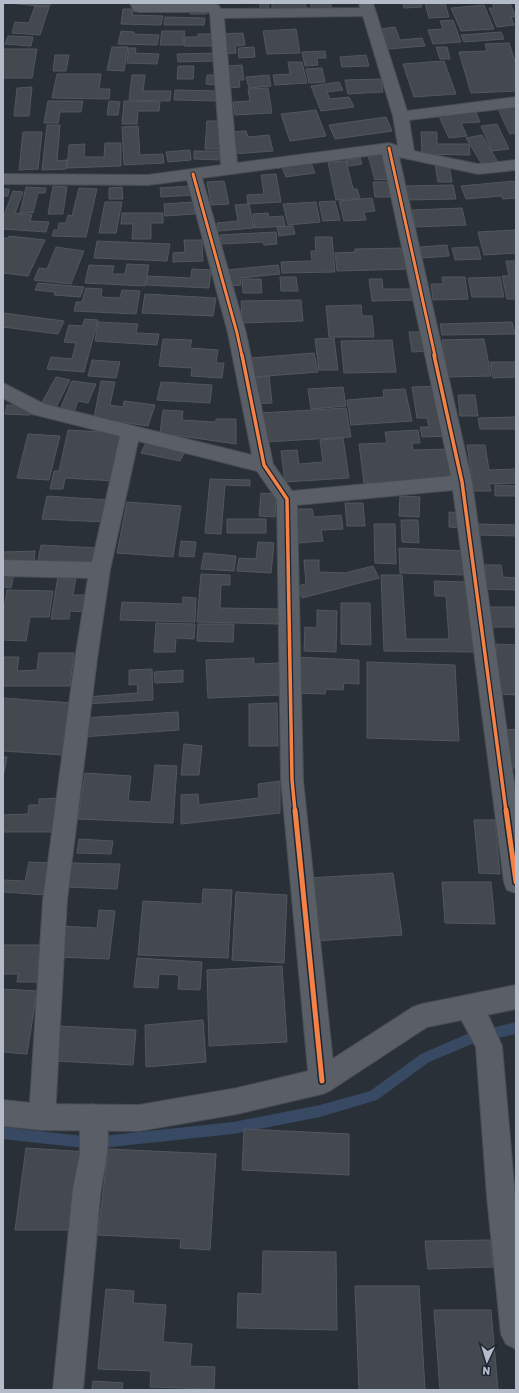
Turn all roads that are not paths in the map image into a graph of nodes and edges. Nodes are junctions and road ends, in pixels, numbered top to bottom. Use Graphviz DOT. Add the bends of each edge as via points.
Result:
graph roads {
  1 [pos="137,3"];
  2 [pos="366,7"];
  3 [pos="217,14"];
  4 [pos="516,102"];
  5 [pos="401,116"];
  6 [pos="398,151"];
  7 [pos="516,165"];
  8 [pos="229,170"];
  9 [pos="193,174"];
  10 [pos="3,179"];
  11 [pos="3,390"];
  12 [pos="130,432"];
  13 [pos="264,465"];
  14 [pos="462,482"];
  15 [pos="287,499"];
  16 [pos="3,568"];
  17 [pos="100,570"];
  18 [pos="516,882"];
  19 [pos="516,997"];
  20 [pos="468,1008"];
  21 [pos="322,1081"];
  22 [pos="3,1113"];
  23 [pos="42,1117"];
  24 [pos="93,1134"];
  25 [pos="516,1334"];
  26 [pos="68,1390"];
  1 -- 3 [label="street" via="139,8 213,8"];
  2 -- 3 [label="street"];
  2 -- 5 [label="street"];
  3 -- 8 [label="street"];
  4 -- 5 [label="street"];
  5 -- 6 [label="street"];
  6 -- 7 [label="street" via="478,169"];
  6 -- 8 [label="street"];
  6 -- 14 [label="street"];
  8 -- 9 [label="street"];
  9 -- 10 [label="street" via="148,180"];
  9 -- 13 [label="street" via="237,333"];
  11 -- 12 [label="street" via="39,410"];
  12 -- 13 [label="street"];
  12 -- 17 [label="street"];
  13 -- 15 [label="street"];
  14 -- 15 [label="street"];
  14 -- 18 [label="street"];
  15 -- 21 [label="street" via="292,780"];
  16 -- 17 [label="street"];
  17 -- 23 [label="street" via="55,900"];
  19 -- 20 [label="street"];
  20 -- 21 [label="street" via="422,1016"];
  20 -- 25 [label="street" via="489,1046 501,1197"];
  21 -- 24 [label="street" via="238,1101 139,1118"];
  22 -- 23 [label="street"];
  23 -- 24 [label="street"];
  24 -- 26 [label="street"];
}
